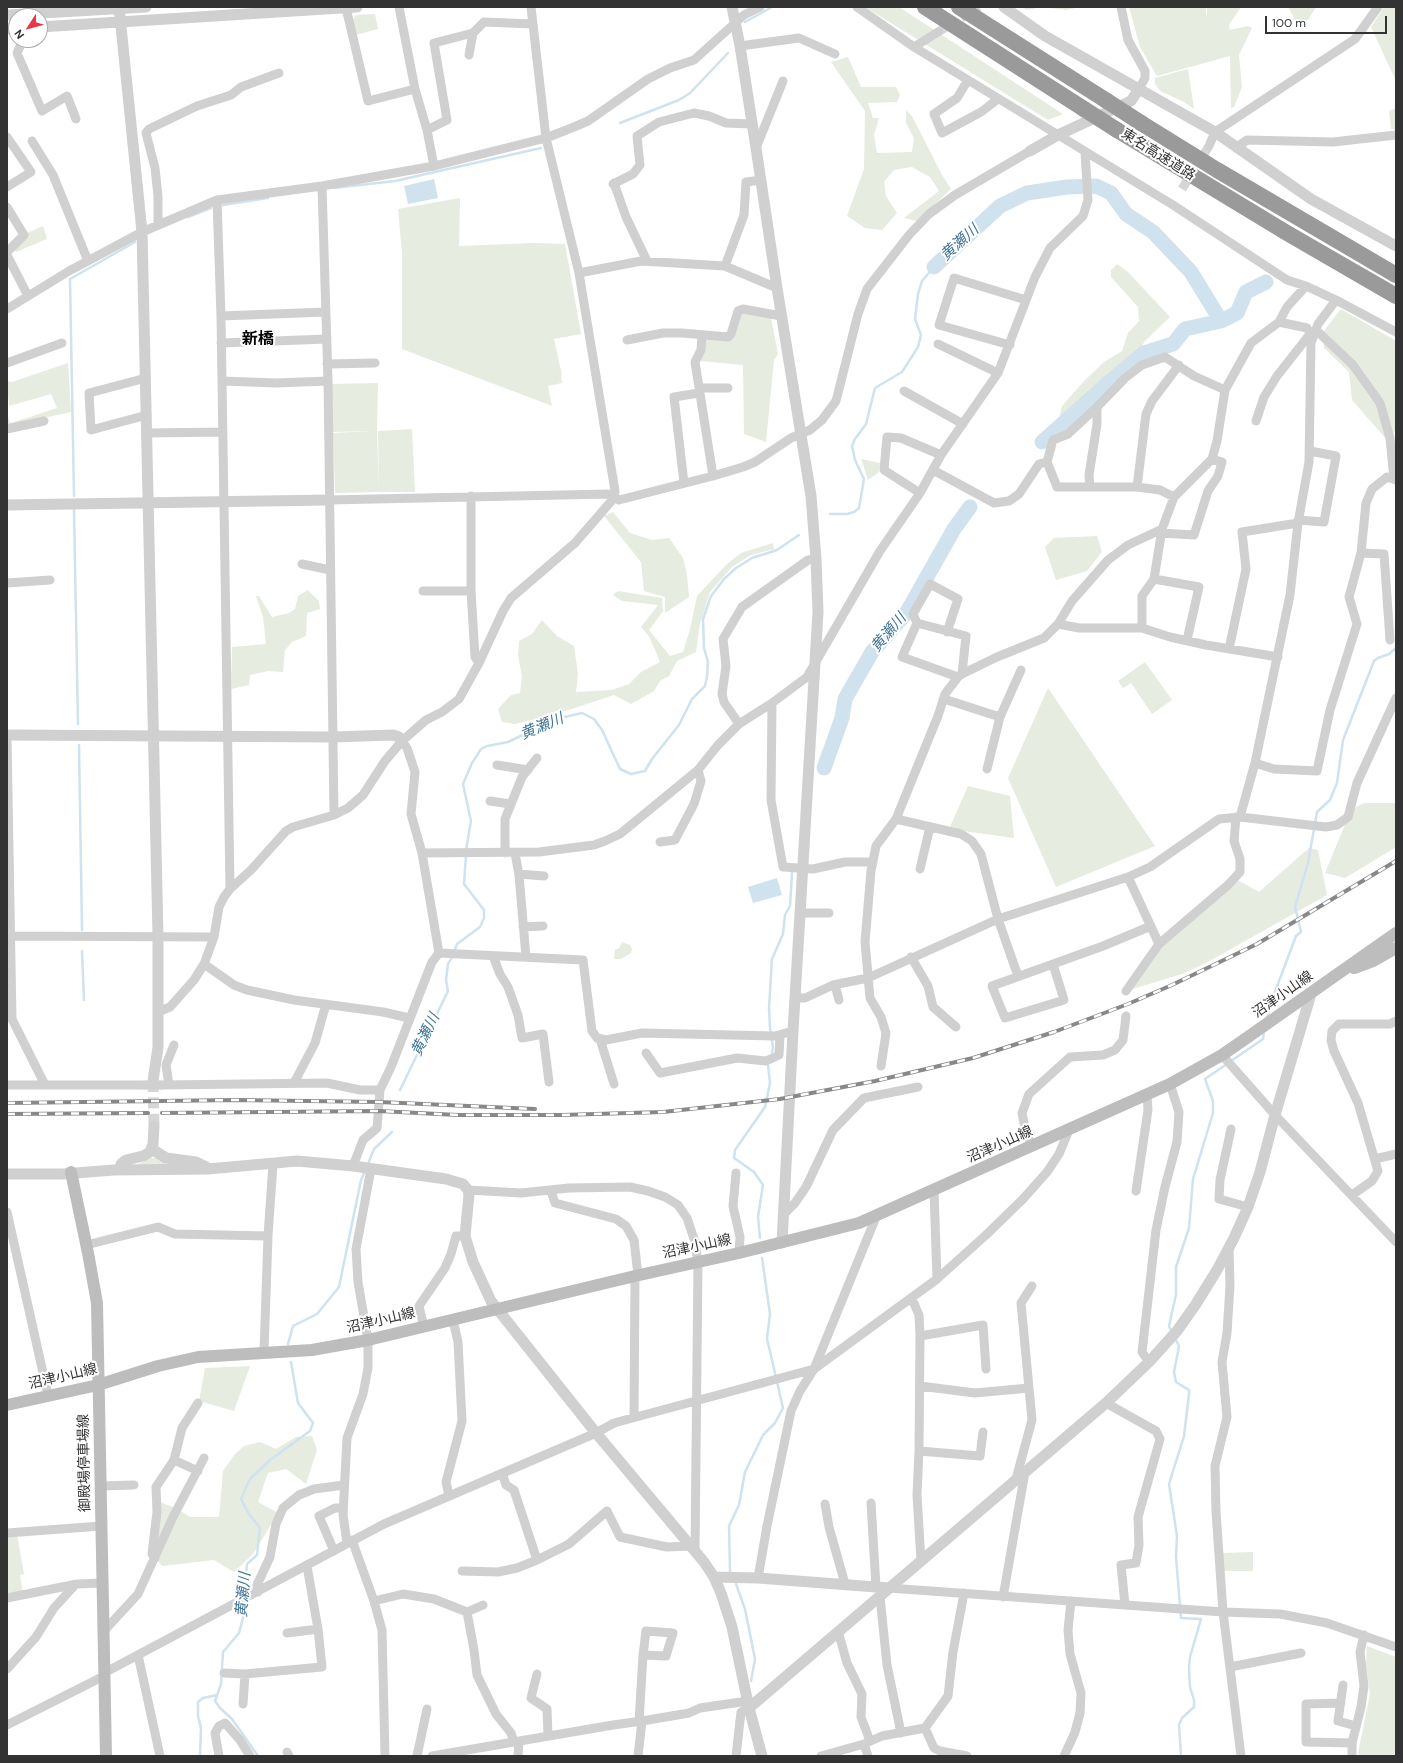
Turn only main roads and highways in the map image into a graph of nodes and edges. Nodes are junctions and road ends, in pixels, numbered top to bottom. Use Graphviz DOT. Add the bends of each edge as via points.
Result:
graph roads {
  1 [pos="925,7"];
  2 [pos="959,7"];
  3 [pos="1396,275"];
  4 [pos="1396,296"];
  5 [pos="1396,932"];
  6 [pos="1396,948"];
  7 [pos="1341,973"];
  8 [pos="71,1172"];
  9 [pos="98,1385"];
  10 [pos="7,1405"];
  11 [pos="106,1756"];
  1 -- 4 [label="highway, 東名高速道路, bridge" via="1116,130"];
  2 -- 3 [label="highway, 東名高速道路, bridge" via="1217,170"];
  5 -- 7 [label="main road, 沼津小山線"];
  6 -- 7 [label="main road, 沼津小山線" via="1373,961"];
  7 -- 9 [label="main road, 沼津小山線" via="1222,1055 1170,1084 859,1223 368,1340 312,1350 198,1357 158,1366"];
  8 -- 9 [label="main road, 御殿場停車場線" via="97,1303"];
  9 -- 10 [label="main road, 沼津小山線"];
  9 -- 11 [label="main road, 御殿場停車場線"];
}
